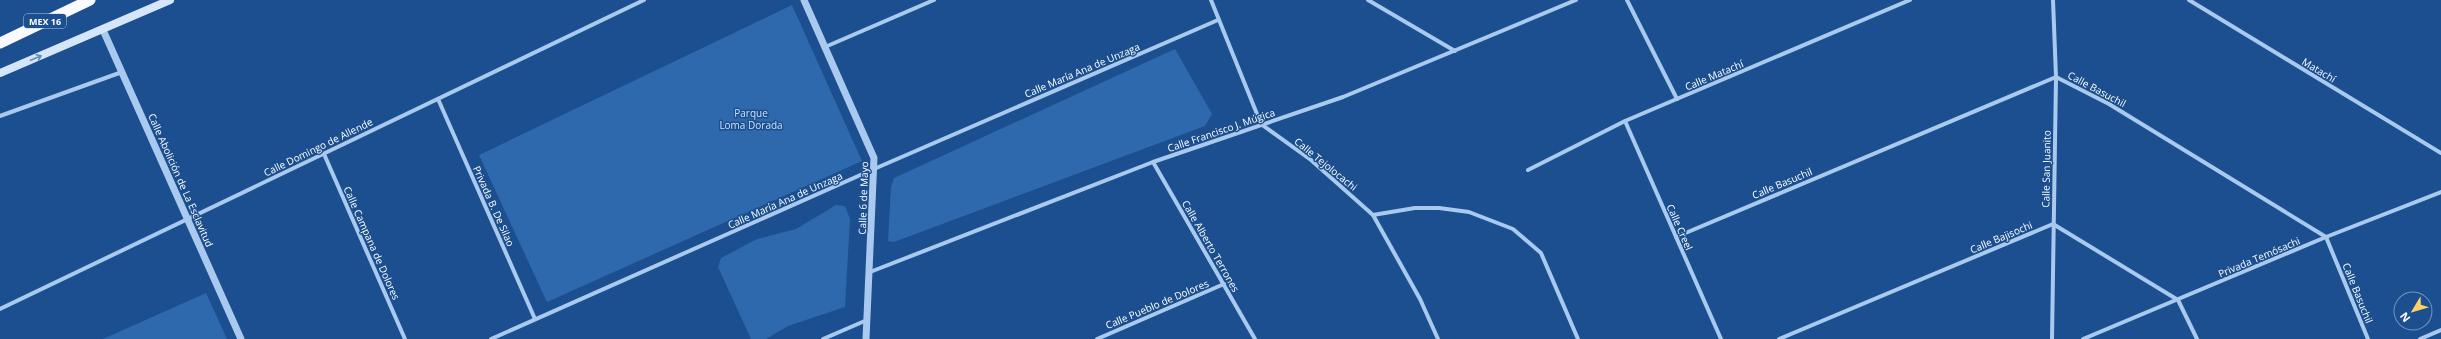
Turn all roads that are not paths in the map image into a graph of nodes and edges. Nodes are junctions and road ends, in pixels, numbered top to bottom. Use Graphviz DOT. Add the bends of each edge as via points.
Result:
graph roads {
  1 [pos="90,0"];
  2 [pos="170,0"];
  3 [pos="644,0"];
  4 [pos="804,0"];
  5 [pos="934,0"];
  6 [pos="1211,0"];
  7 [pos="1368,0"];
  8 [pos="1576,0"];
  9 [pos="1627,0"];
  10 [pos="1910,0"];
  11 [pos="2053,0"];
  12 [pos="2192,1"];
  13 [pos="1218,20"];
  14 [pos="103,30"];
  15 [pos="0,43"];
  16 [pos="826,47"];
  17 [pos="1455,50"];
  18 [pos="122,72"];
  19 [pos="0,73"];
  20 [pos="2056,76"];
  21 [pos="438,99"];
  22 [pos="1677,99"];
  23 [pos="0,116"];
  24 [pos="1624,121"];
  25 [pos="1261,124"];
  26 [pos="2441,153"];
  27 [pos="324,154"];
  28 [pos="1152,162"];
  29 [pos="874,169"];
  30 [pos="1528,170"];
  31 [pos="2441,192"];
  32 [pos="1373,215"];
  33 [pos="187,219"];
  34 [pos="2053,224"];
  35 [pos="1676,237"];
  36 [pos="2326,237"];
  37 [pos="870,272"];
  38 [pos="1224,284"];
  39 [pos="2178,300"];
  40 [pos="0,309"];
  41 [pos="535,319"];
  42 [pos="867,320"];
  43 [pos="2441,330"];
  44 [pos="241,339"];
  45 [pos="405,339"];
  46 [pos="491,339"];
  47 [pos="823,339"];
  48 [pos="866,339"];
  49 [pos="1097,339"];
  50 [pos="1256,339"];
  51 [pos="1438,339"];
  52 [pos="1578,339"];
  53 [pos="1721,339"];
  54 [pos="1779,339"];
  55 [pos="2052,339"];
  56 [pos="2084,339"];
  57 [pos="2197,339"];
  58 [pos="2368,339"];
  59 [pos="2420,339"];
  1 -- 15 [label="highway, MEX 16"];
  2 -- 14 [label="main road"];
  3 -- 21 [label="street, Calle Domingo de Allende"];
  4 -- 16 [label="street, Calle 6 de Mayo"];
  5 -- 16 [label="street"];
  6 -- 13 [label="street"];
  7 -- 17 [label="street"];
  8 -- 17 [label="street, Calle Francisco J. Múgica"];
  9 -- 22 [label="street"];
  10 -- 22 [label="street, Calle Matachí"];
  11 -- 20 [label="street, Calle San Juanito"];
  12 -- 26 [label="street, Matachí"];
  13 -- 25 [label="street"];
  13 -- 29 [label="street, Calle María Ana de Unzaga"];
  14 -- 18 [label="street, Calle Abolición de La Esclavitud"];
  19 -- 14 [label="main road, one-way"];
  16 -- 29 [label="street, Calle 6 de Mayo" via="874,158"];
  17 -- 25 [label="street, Calle Francisco J. Múgica" via="1343,97"];
  18 -- 23 [label="street"];
  18 -- 33 [label="street, Calle Abolición de La Esclavitud"];
  20 -- 34 [label="street, Calle San Juanito"];
  20 -- 35 [label="street, Calle Basuchil"];
  20 -- 36 [label="street, Calle Basuchil" via="2109,104"];
  21 -- 27 [label="street, Calle Domingo de Allende"];
  21 -- 41 [label="street, Privada B. De Silao"];
  22 -- 24 [label="street, Calle Matachí"];
  24 -- 30 [label="street, Calle Matachí"];
  24 -- 35 [label="street, Calle Creel"];
  25 -- 28 [label="street, Calle Francisco J. Múgica"];
  25 -- 32 [label="street, Calle Tejolocachi" via="1311,160"];
  27 -- 33 [label="street, Calle Domingo de Allende"];
  27 -- 45 [label="street, Calle Campana de Dolores"];
  28 -- 37 [label="street, Calle Francisco J. Múgica"];
  28 -- 38 [label="street, Calle Alberto Terrones"];
  29 -- 37 [label="street, Calle 6 de Mayo"];
  29 -- 41 [label="street, Calle María Ana de Unzaga"];
  31 -- 36 [label="street, Privada Temósachi"];
  32 -- 51 [label="street, Calle Tejolocachi" via="1420,299"];
  32 -- 52 [label="street" via="1415,208 1439,208 1469,212 1513,229 1541,253"];
  33 -- 40 [label="street, Calle Domingo de Allende"];
  33 -- 44 [label="street, Calle Abolición de La Esclavitud"];
  34 -- 39 [label="street"];
  34 -- 54 [label="street, Calle Bajisochi"];
  34 -- 55 [label="street, Calle San Juanito"];
  35 -- 53 [label="street, Calle Creel"];
  36 -- 39 [label="street, Privada Temósachi"];
  36 -- 58 [label="street, Calle Basuchil"];
  37 -- 42 [label="street, Calle 6 de Mayo"];
  38 -- 49 [label="street, Calle Pueblo de Dolores"];
  38 -- 50 [label="street, Calle Alberto Terrones"];
  39 -- 56 [label="street, Privada Temósachi"];
  39 -- 57 [label="street"];
  41 -- 46 [label="street, Calle María Ana de Unzaga"];
  42 -- 47 [label="street"];
  42 -- 48 [label="street, Calle 6 de Mayo"];
  43 -- 59 [label="street"];
}
